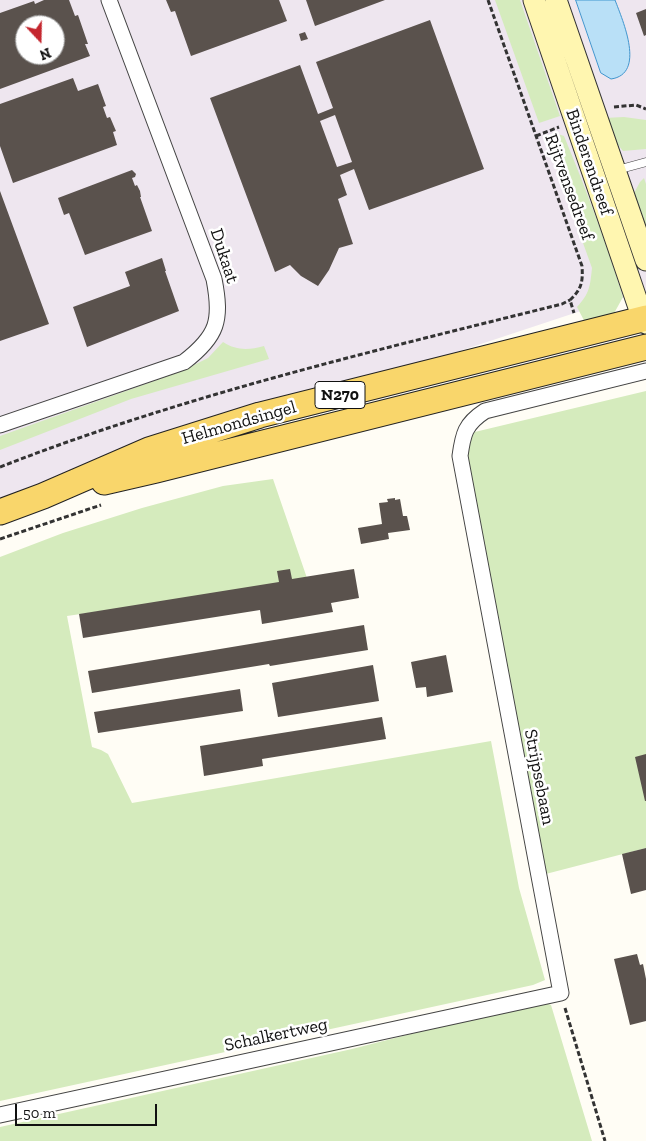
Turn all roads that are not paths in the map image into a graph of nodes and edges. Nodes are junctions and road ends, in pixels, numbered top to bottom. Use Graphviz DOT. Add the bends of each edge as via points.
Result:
graph roads {
  1 [pos="109,0"];
  2 [pos="534,0"];
  3 [pos="556,0"];
  4 [pos="646,162"];
  5 [pos="605,173"];
  6 [pos="646,260"];
  7 [pos="645,320"];
  8 [pos="646,347"];
  9 [pos="646,371"];
  10 [pos="0,425"];
  11 [pos="43,496"];
  12 [pos="0,512"];
  13 [pos="561,993"];
  14 [pos="0,1115"];
  1 -- 10 [label="street, Dukaat" via="214,279 218,301 215,330 202,348 184,362"];
  2 -- 5 [label="main road, Binderendreef"];
  3 -- 5 [label="main road, Binderendreef"];
  4 -- 5 [label="lane"];
  5 -- 6 [label="main road, Binderendreef"];
  5 -- 7 [label="main road, Binderendreef"];
  7 -- 11 [label="main road, Helmondsingel / N270" via="260,415 149,450"];
  8 -- 11 [label="main road, Helmondsingel / N270"];
  9 -- 13 [label="street, Strijpsebaan" via="485,412 473,419 463,434 460,456"];
  11 -- 12 [label="main road, Helmondsingel / N270"];
  13 -- 14 [label="street, Schalkertweg"];
}
